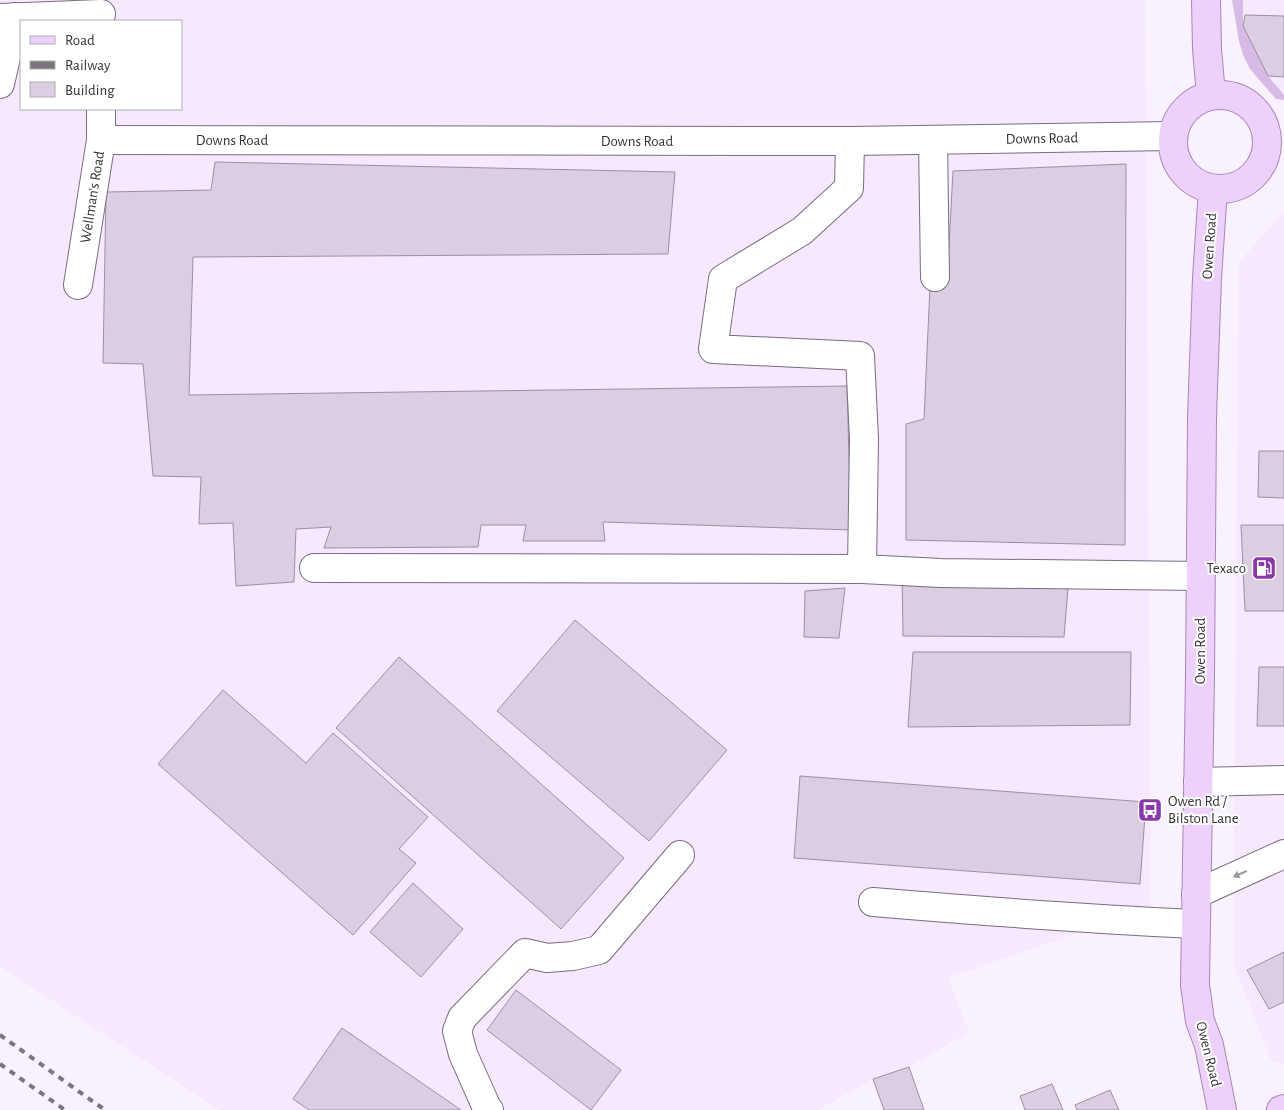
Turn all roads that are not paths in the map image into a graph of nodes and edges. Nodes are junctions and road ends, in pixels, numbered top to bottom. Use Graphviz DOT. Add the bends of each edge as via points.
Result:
graph roads {
  1 [pos="1206,0"];
  2 [pos="101,12"];
  3 [pos="7,18"];
  4 [pos="0,84"];
  5 [pos="1210,95"];
  6 [pos="101,110"];
  7 [pos="1172,136"];
  8 [pos="101,140"];
  9 [pos="934,140"];
  10 [pos="1275,140"];
  11 [pos="850,141"];
  12 [pos="1213,189"];
  13 [pos="935,277"];
  14 [pos="78,285"];
  15 [pos="314,568"];
  16 [pos="862,569"];
  17 [pos="1200,576"];
  18 [pos="1284,780"];
  19 [pos="1198,782"];
  20 [pos="1284,854"];
  21 [pos="680,855"];
  22 [pos="1196,894"];
  23 [pos="873,902"];
  24 [pos="1195,924"];
  25 [pos="489,1110"];
  26 [pos="1222,1110"];
  1 -- 5 [label="main road"];
  2 -- 3 [label="lane"];
  3 -- 4 [label="lane"];
  5 -- 7 [label="main road" via="1190,105 1179,118"];
  5 -- 10 [label="main road" via="1237,98 1251,106"];
  6 -- 8 [label="lane, Wellman's Road"];
  7 -- 9 [label="lane, Downs Road"];
  7 -- 12 [label="main road" via="1180,166 1190,178"];
  8 -- 11 [label="lane, Downs Road"];
  8 -- 14 [label="lane, Wellman's Road"];
  9 -- 11 [label="lane, Downs Road"];
  9 -- 13 [label="lane"];
  10 -- 12 [label="main road" via="1250,177 1237,185"];
  11 -- 16 [label="lane" via="848,188 802,231 723,279 713,349 860,356 864,439"];
  12 -- 17 [label="main road, Owen Road" via="1202,417"];
  15 -- 16 [label="lane"];
  16 -- 17 [label="lane"];
  17 -- 19 [label="main road, Owen Road"];
  18 -- 19 [label="lane"];
  19 -- 22 [label="main road, Owen Road"];
  20 -- 22 [label="lane, one-way"];
  21 -- 25 [label="lane" via="599,950 547,958 525,953 462,1018 457,1031 463,1054"];
  22 -- 24 [label="main road, Owen Road"];
  23 -- 24 [label="lane"];
  24 -- 26 [label="main road, Owen Road" via="1195,985 1200,1021 1209,1045"];
}
